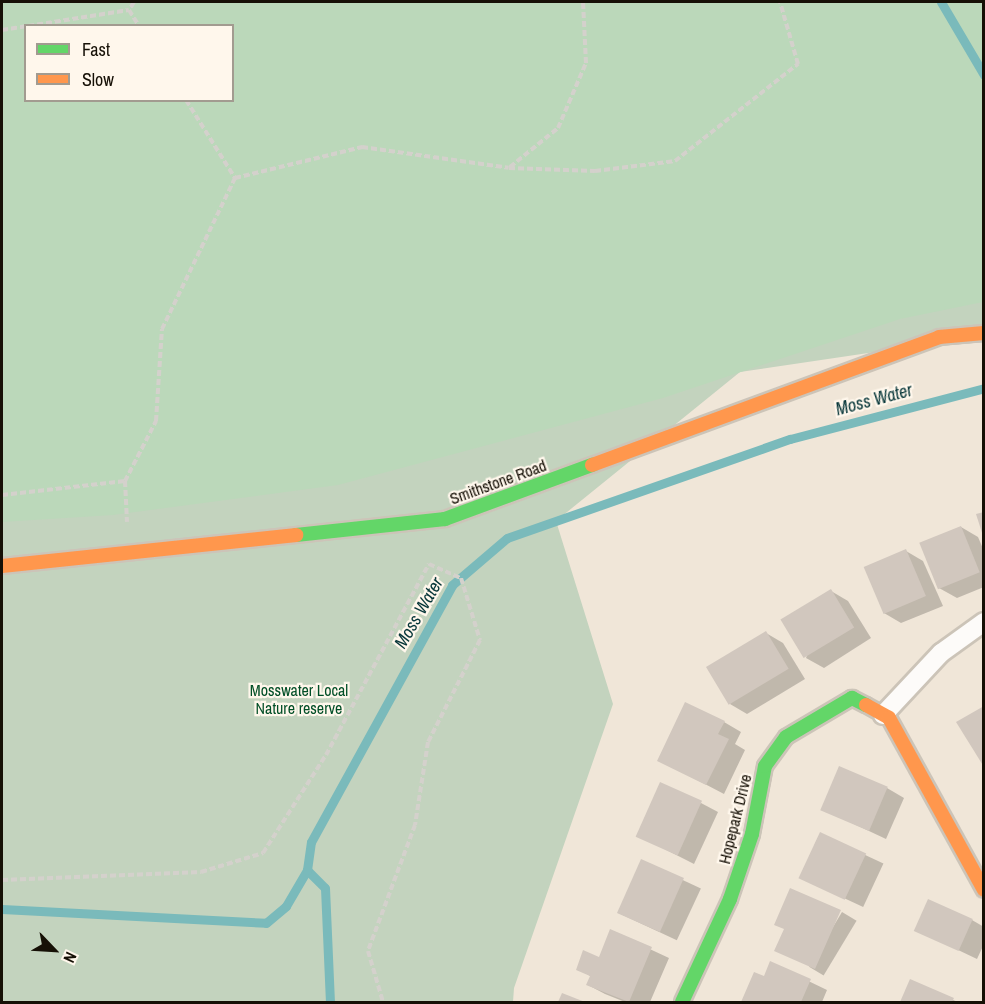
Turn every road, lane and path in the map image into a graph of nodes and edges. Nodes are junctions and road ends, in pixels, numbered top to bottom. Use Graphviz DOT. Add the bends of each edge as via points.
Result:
graph roads {
  1 [pos="134,2"];
  2 [pos="583,2"];
  3 [pos="780,2"];
  4 [pos="129,10"];
  5 [pos="40,24"];
  6 [pos="138,24"];
  7 [pos="24,26"];
  8 [pos="2,30"];
  9 [pos="187,102"];
  10 [pos="509,168"];
  11 [pos="235,178"];
  12 [pos="984,333"];
  13 [pos="125,481"];
  14 [pos="2,495"];
  15 [pos="128,550"];
  16 [pos="2,566"];
  17 [pos="984,622"];
  18 [pos="883,715"];
  19 [pos="2,880"];
  20 [pos="984,890"];
  21 [pos="383,1002"];
  22 [pos="682,1002"];
  1 -- 4 [label="path"];
  2 -- 10 [label="path" via="586,63 558,128"];
  3 -- 10 [label="path" via="798,64 675,161 595,171"];
  4 -- 5 [label="path"];
  4 -- 6 [label="path"];
  7 -- 8 [label="path"];
  9 -- 11 [label="path"];
  10 -- 11 [label="path" via="362,147"];
  11 -- 13 [label="path" via="162,329 156,421"];
  12 -- 15 [label="street, Smithstone Road" via="939,337 445,519"];
  13 -- 14 [label="path"];
  13 -- 15 [label="path"];
  15 -- 16 [label="street, Smithstone Road"];
  17 -- 18 [label="lane" via="941,652"];
  18 -- 20 [label="street, Hopepark Drive" via="889,718"];
  18 -- 22 [label="street, Hopepark Drive" via="852,698 786,736 765,766 752,834 730,899"];
  19 -- 21 [label="path" via="201,872 263,853 326,755 429,564 460,578 480,640 428,741 415,825 368,951"];
}
